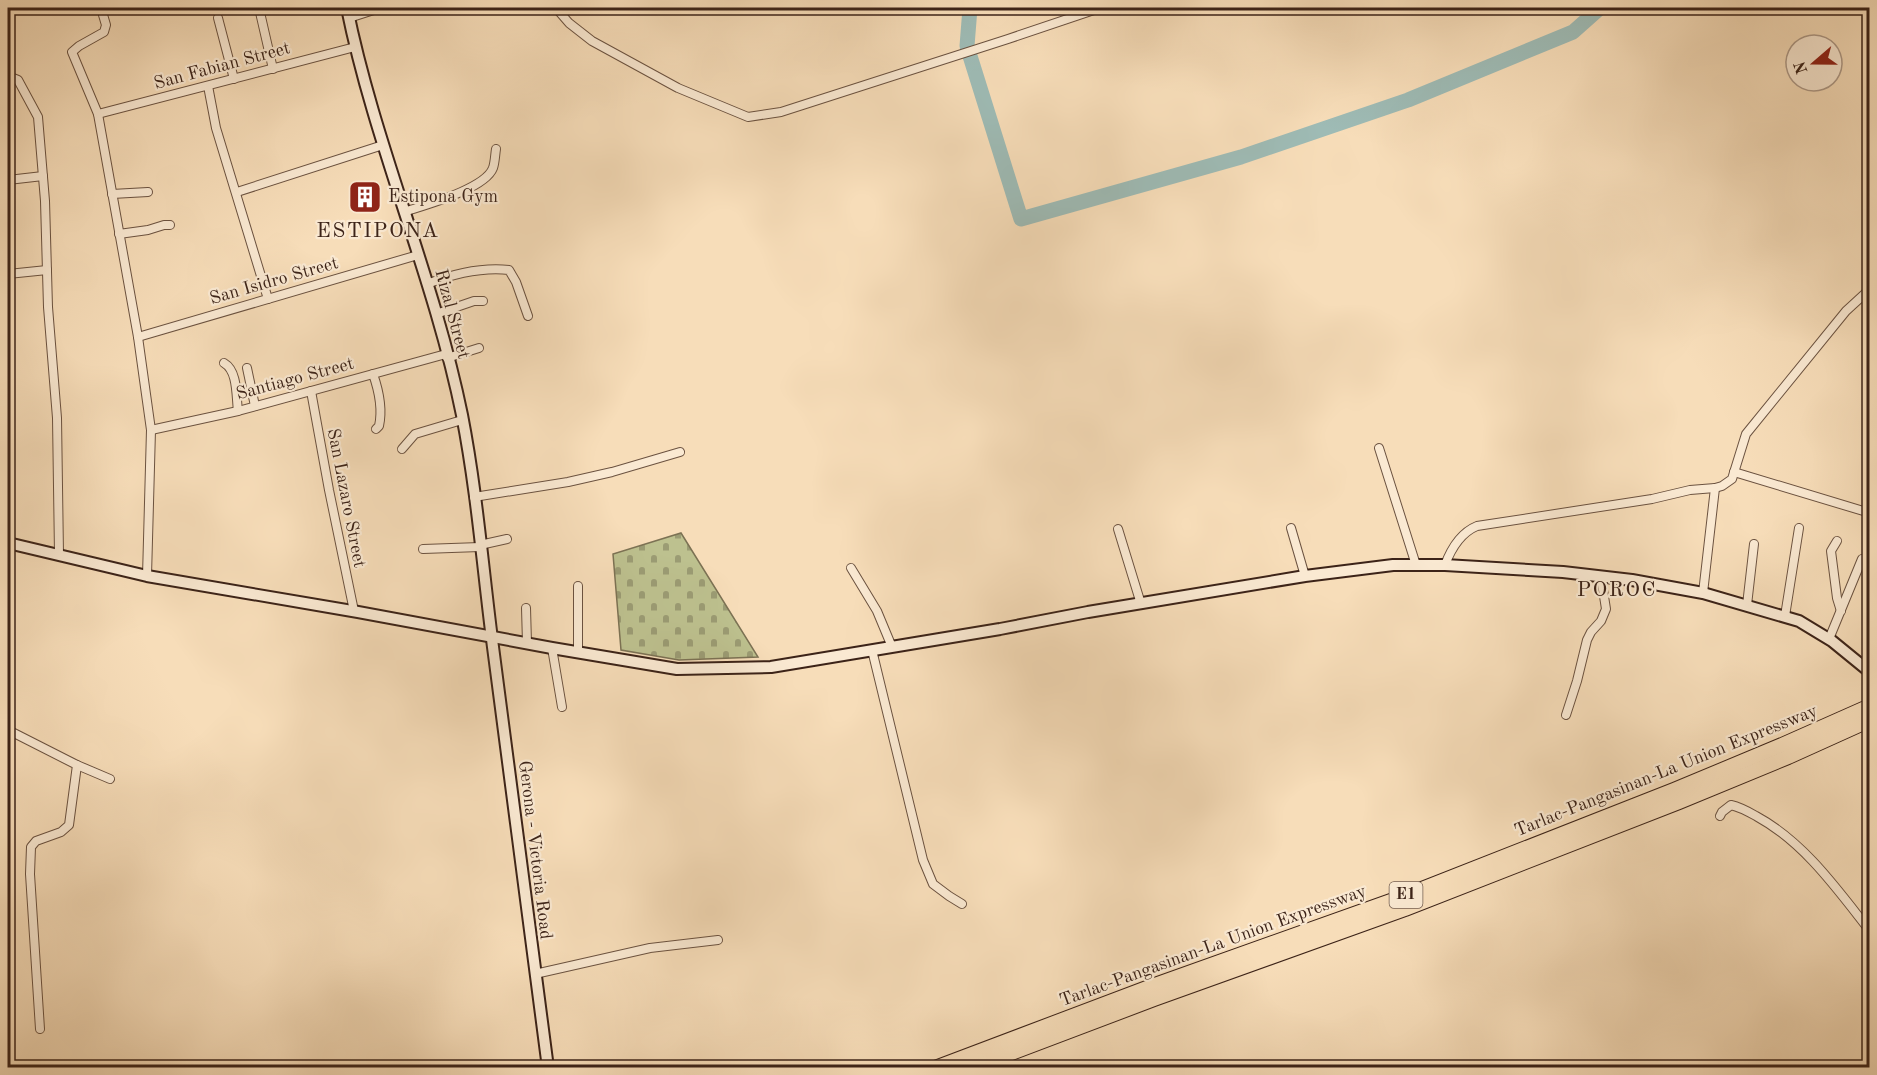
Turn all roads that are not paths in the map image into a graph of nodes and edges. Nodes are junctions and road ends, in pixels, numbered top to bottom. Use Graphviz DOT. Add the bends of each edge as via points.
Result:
graph roads {
  1 [pos="101,8"];
  2 [pos="259,8"];
  3 [pos="380,8"];
  4 [pos="556,8"];
  5 [pos="1100,8"];
  6 [pos="348,13"];
  7 [pos="218,18"];
  8 [pos="355,47"];
  9 [pos="273,69"];
  10 [pos="8,76"];
  11 [pos="234,79"];
  12 [pos="208,86"];
  13 [pos="98,114"];
  14 [pos="383,146"];
  15 [pos="496,149"];
  16 [pos="43,176"];
  17 [pos="8,180"];
  18 [pos="148,192"];
  19 [pos="237,192"];
  20 [pos="112,194"];
  21 [pos="404,212"];
  22 [pos="170,225"];
  23 [pos="119,234"];
  24 [pos="418,255"];
  25 [pos="47,270"];
  26 [pos="8,274"];
  27 [pos="427,284"];
  28 [pos="1869,289"];
  29 [pos="268,299"];
  30 [pos="483,301"];
  31 [pos="436,314"];
  32 [pos="528,316"];
  33 [pos="138,336"];
  34 [pos="478,348"];
  35 [pos="447,356"];
  36 [pos="224,363"];
  37 [pos="247,368"];
  38 [pos="374,374"];
  39 [pos="311,391"];
  40 [pos="255,406"];
  41 [pos="238,411"];
  42 [pos="462,420"];
  43 [pos="376,429"];
  44 [pos="151,430"];
  45 [pos="1379,448"];
  46 [pos="402,449"];
  47 [pos="680,453"];
  48 [pos="1734,472"];
  49 [pos="1715,488"];
  50 [pos="474,497"];
  51 [pos="1869,513"];
  52 [pos="1291,528"];
  53 [pos="1799,528"];
  54 [pos="1118,529"];
  55 [pos="507,539"];
  56 [pos="1838,541"];
  57 [pos="8,543"];
  58 [pos="1754,544"];
  59 [pos="480,546"];
  60 [pos="423,549"];
  61 [pos="59,554"];
  62 [pos="1862,559"];
  63 [pos="1416,565"];
  64 [pos="1444,565"];
  65 [pos="851,568"];
  66 [pos="147,576"];
  67 [pos="1305,576"];
  68 [pos="1601,577"];
  69 [pos="578,586"];
  70 [pos="1703,593"];
  71 [pos="1141,604"];
  72 [pos="1747,605"];
  73 [pos="526,608"];
  74 [pos="1841,610"];
  75 [pos="354,611"];
  76 [pos="1785,616"];
  77 [pos="491,637"];
  78 [pos="1829,639"];
  79 [pos="527,643"];
  80 [pos="892,647"];
  81 [pos="552,648"];
  82 [pos="872,650"];
  83 [pos="578,652"];
  84 [pos="1869,672"];
  85 [pos="1869,706"];
  86 [pos="562,707"];
  87 [pos="1566,715"];
  88 [pos="1869,720"];
  89 [pos="8,730"];
  90 [pos="76,765"];
  91 [pos="110,779"];
  92 [pos="1720,816"];
  93 [pos="962,904"];
  94 [pos="1869,931"];
  95 [pos="718,940"];
  96 [pos="535,974"];
  97 [pos="40,1029"];
  98 [pos="548,1068"];
  99 [pos="935,1068"];
  100 [pos="972,1068"];
  1 -- 13 [label="street" via="104,32 72,52"];
  2 -- 9 [label="street"];
  3 -- 6 [label="street"];
  4 -- 5 [label="street" via="569,23 611,52 678,88 748,117 781,112"];
  6 -- 8 [label="street, Rizal Street"];
  7 -- 11 [label="street"];
  8 -- 9 [label="street, San Fabian Street"];
  8 -- 14 [label="street, Rizal Street"];
  9 -- 11 [label="street, San Fabian Street"];
  10 -- 16 [label="street" via="18,80 38,117"];
  11 -- 12 [label="street, San Fabian Street"];
  12 -- 13 [label="street, San Fabian Street"];
  12 -- 19 [label="street" via="216,128"];
  13 -- 20 [label="street"];
  14 -- 19 [label="street"];
  14 -- 21 [label="street, Rizal Street"];
  15 -- 21 [label="street" via="493,170 484,178 446,199"];
  16 -- 17 [label="street"];
  16 -- 25 [label="street"];
  18 -- 20 [label="street"];
  19 -- 29 [label="street"];
  20 -- 23 [label="street"];
  21 -- 24 [label="street, Rizal Street"];
  22 -- 23 [label="street"];
  23 -- 33 [label="street"];
  24 -- 27 [label="street, Rizal Street"];
  24 -- 29 [label="street, San Isidro Street"];
  25 -- 26 [label="street"];
  25 -- 61 [label="street" via="57,418"];
  27 -- 31 [label="street, Rizal Street"];
  27 -- 32 [label="street" via="472,272 509,270"];
  28 -- 48 [label="street" via="1846,311 1746,434"];
  29 -- 33 [label="street, San Isidro Street"];
  30 -- 31 [label="street"];
  31 -- 35 [label="street, Rizal Street"];
  33 -- 44 [label="street"];
  34 -- 35 [label="street, Santiago Street"];
  35 -- 38 [label="street, Santiago Street"];
  35 -- 42 [label="street, Rizal Street"];
  36 -- 41 [label="street" via="233,374"];
  37 -- 40 [label="street"];
  38 -- 39 [label="street, Santiago Street"];
  38 -- 43 [label="street" via="381,404 381,421"];
  39 -- 40 [label="street, Santiago Street"];
  39 -- 75 [label="street, San Lazaro Street"];
  40 -- 41 [label="street, Santiago Street"];
  41 -- 44 [label="street, Santiago Street"];
  42 -- 46 [label="street" via="416,434"];
  42 -- 50 [label="street, Rizal Street"];
  44 -- 66 [label="street"];
  45 -- 63 [label="street"];
  47 -- 50 [label="street" via="568,482"];
  48 -- 49 [label="street" via="1728,483"];
  48 -- 51 [label="street"];
  49 -- 64 [label="street" via="1477,526 1454,545"];
  49 -- 70 [label="street"];
  50 -- 59 [label="street, Rizal Street"];
  52 -- 67 [label="street"];
  53 -- 76 [label="street"];
  54 -- 71 [label="street"];
  55 -- 59 [label="street"];
  56 -- 74 [label="street" via="1831,551"];
  57 -- 61 [label="street"];
  58 -- 72 [label="street"];
  59 -- 60 [label="street"];
  59 -- 77 [label="street, Rizal Street"];
  61 -- 66 [label="street"];
  62 -- 74 [label="street"];
  63 -- 64 [label="street"];
  63 -- 67 [label="street"];
  64 -- 68 [label="street"];
  65 -- 80 [label="street" via="878,611"];
  66 -- 75 [label="street"];
  67 -- 71 [label="street"];
  68 -- 70 [label="street"];
  68 -- 87 [label="street" via="1606,609 1587,640"];
  69 -- 83 [label="street"];
  70 -- 72 [label="street"];
  71 -- 80 [label="street"];
  72 -- 76 [label="street"];
  73 -- 79 [label="street"];
  74 -- 78 [label="street"];
  75 -- 77 [label="street"];
  76 -- 78 [label="street"];
  77 -- 79 [label="street"];
  77 -- 96 [label="street, Gerona - Victoria Road"];
  78 -- 84 [label="street"];
  79 -- 81 [label="street"];
  80 -- 82 [label="street"];
  81 -- 83 [label="street"];
  81 -- 86 [label="street"];
  82 -- 83 [label="street" via="771,667 677,669"];
  82 -- 93 [label="street" via="923,860 933,884"];
  85 -- 99 [label="highway, Tarlac-Pangasinan-La Union Expressway / E1" via="1674,790 1399,898"];
  88 -- 100 [label="highway, Tarlac-Pangasinan-La Union Expressway / E1" via="1679,802 1406,909"];
  89 -- 90 [label="street"];
  90 -- 91 [label="street"];
  90 -- 97 [label="street" via="69,825 36,841 32,847 30,873"];
  92 -- 94 [label="street" via="1731,805 1769,823 1831,881"];
  95 -- 96 [label="street" via="650,948"];
  96 -- 98 [label="street, Gerona - Victoria Road"];
}
